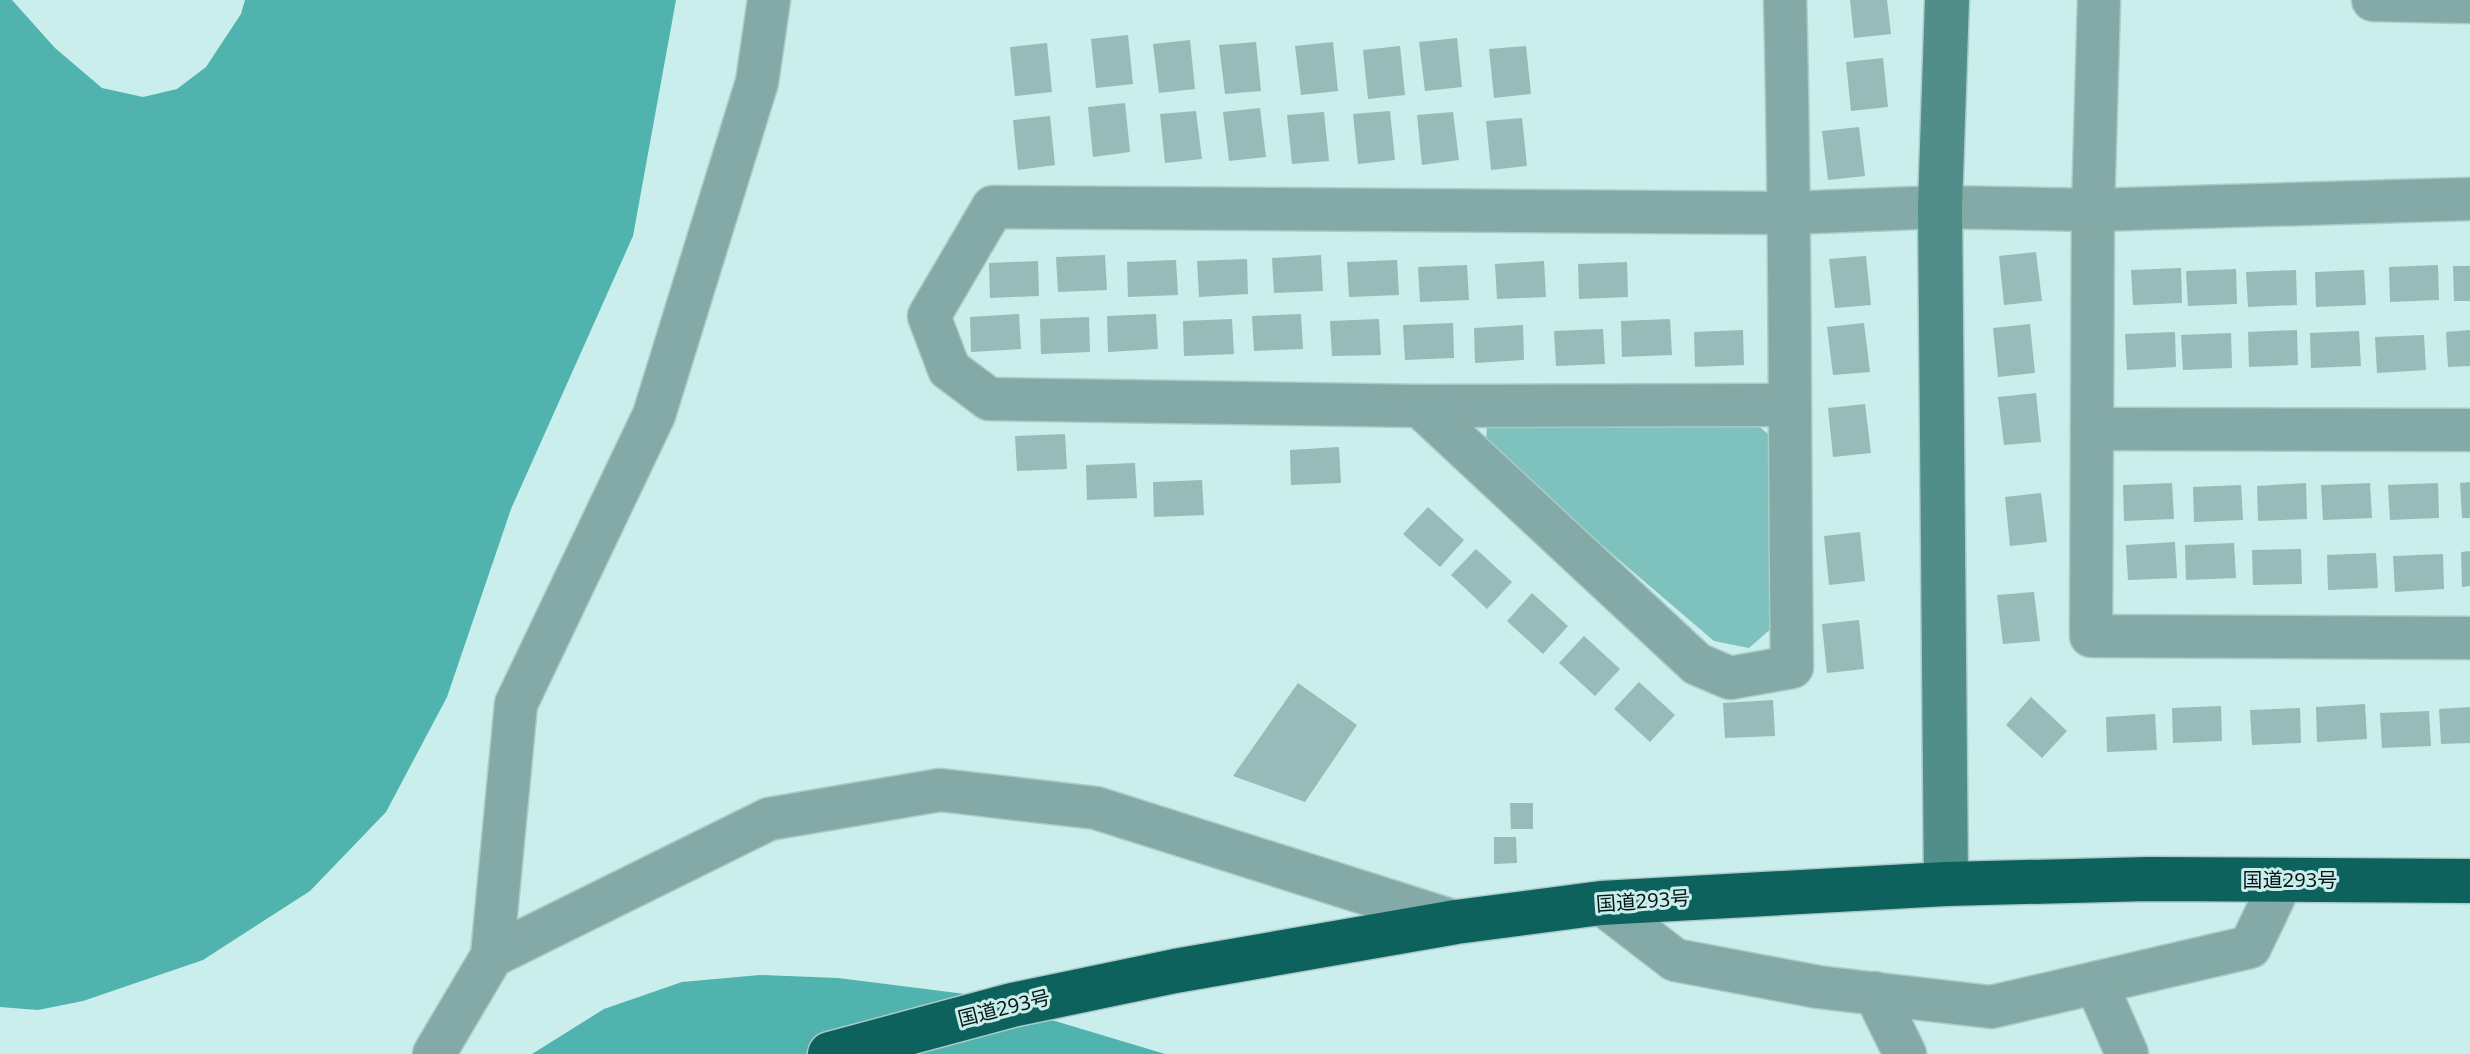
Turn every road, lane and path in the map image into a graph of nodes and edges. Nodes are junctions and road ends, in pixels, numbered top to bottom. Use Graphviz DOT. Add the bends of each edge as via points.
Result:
graph roads {
  1 [pos="769,0"];
  2 [pos="1785,0"];
  3 [pos="1947,0"];
  4 [pos="2099,0"];
  5 [pos="2373,0"];
  6 [pos="2470,2"];
  7 [pos="2470,199"];
  8 [pos="1940,207"];
  9 [pos="2093,210"];
  10 [pos="1790,213"];
  11 [pos="1789,405"];
  12 [pos="1420,406"];
  13 [pos="2092,429"];
  14 [pos="2470,430"];
  15 [pos="2470,638"];
  16 [pos="2282,880"];
  17 [pos="2470,881"];
  18 [pos="1946,884"];
  19 [pos="1601,903"];
  20 [pos="1456,922"];
  21 [pos="492,956"];
  22 [pos="2096,983"];
  23 [pos="1875,993"];
  24 [pos="434,1054"];
  25 [pos="830,1054"];
  26 [pos="1905,1054"];
  27 [pos="2127,1054"];
  1 -- 21 [label="street" via="757,82 654,415 516,704"];
  2 -- 10 [label="street"];
  3 -- 8 [label="street"];
  4 -- 9 [label="street"];
  5 -- 6 [label="street"];
  7 -- 9 [label="street"];
  8 -- 9 [label="street"];
  8 -- 10 [label="street"];
  8 -- 18 [label="street"];
  9 -- 13 [label="street"];
  10 -- 11 [label="street"];
  10 -- 12 [label="street" via="993,207 929,316 949,369 989,399"];
  11 -- 12 [label="street"];
  11 -- 12 [label="street" via="1792,667 1730,678 1697,664"];
  13 -- 14 [label="street"];
  13 -- 15 [label="street" via="2091,636"];
  16 -- 17 [label="highway, 国道293号"];
  16 -- 18 [label="highway, 国道293号"];
  16 -- 22 [label="street" via="2250,947"];
  18 -- 19 [label="highway, 国道293号"];
  19 -- 20 [label="highway, 国道293号"];
  19 -- 23 [label="street" via="1675,960"];
  20 -- 21 [label="street" via="1096,808 940,790 769,819"];
  20 -- 25 [label="highway, 国道293号" via="1027,1002"];
  21 -- 24 [label="street"];
  22 -- 23 [label="street" via="1991,1007"];
  22 -- 27 [label="street"];
  23 -- 26 [label="street"];
}
